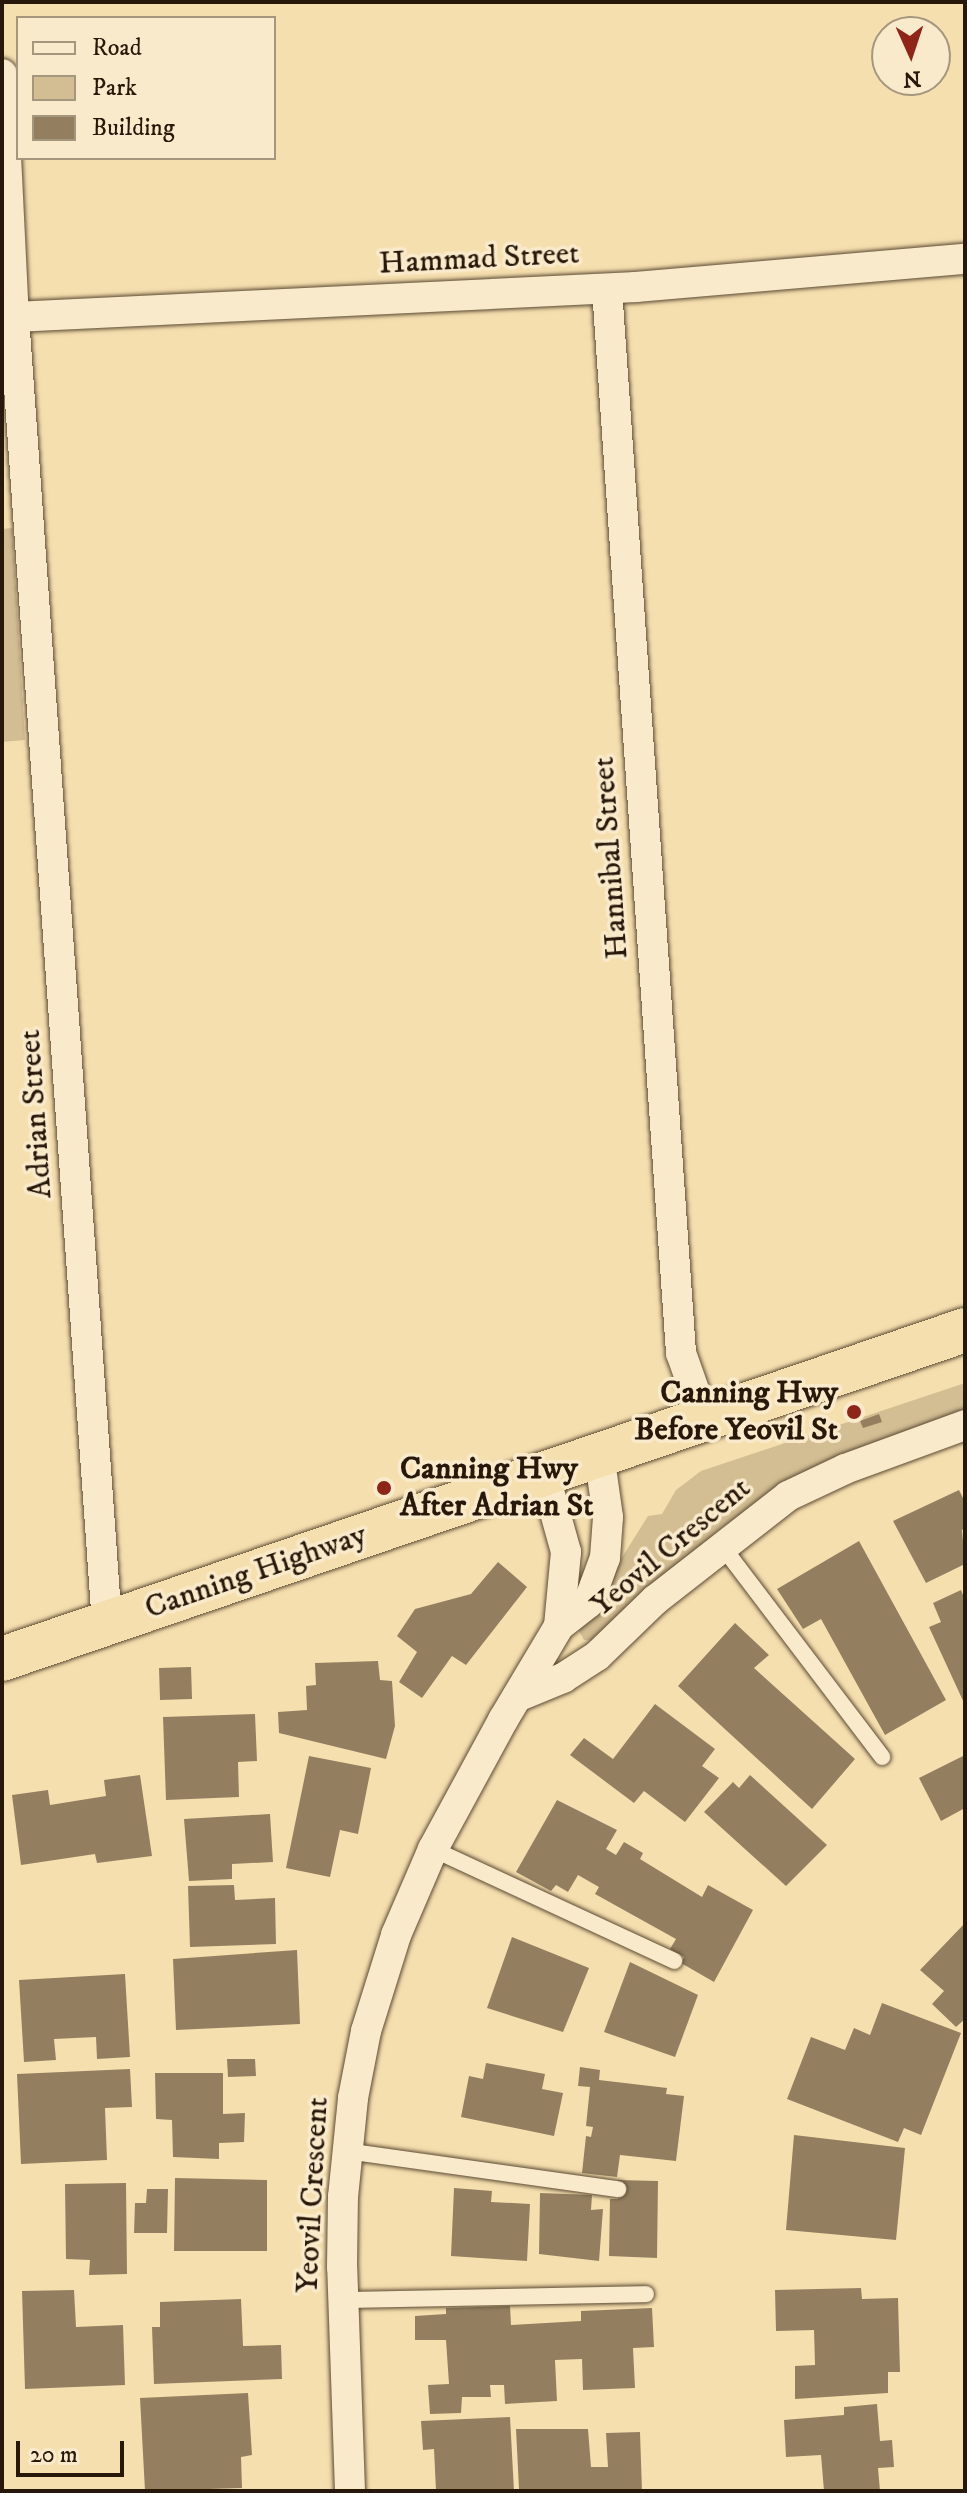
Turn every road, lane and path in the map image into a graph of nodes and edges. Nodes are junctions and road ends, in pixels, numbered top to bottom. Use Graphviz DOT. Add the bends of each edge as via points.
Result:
graph roads {
  1 [pos="2,74"];
  2 [pos="965,259"];
  3 [pos="607,289"];
  4 [pos="8,310"];
  5 [pos="965,1330"];
  6 [pos="704,1418"];
  7 [pos="965,1425"];
  8 [pos="599,1454"];
  9 [pos="544,1473"];
  10 [pos="722,1546"];
  11 [pos="107,1623"];
  12 [pos="559,1626"];
  13 [pos="2,1659"];
  14 [pos="517,1697"];
  15 [pos="882,1757"];
  16 [pos="433,1849"];
  17 [pos="674,1961"];
  18 [pos="346,2151"];
  19 [pos="618,2189"];
  20 [pos="646,2294"];
  21 [pos="343,2300"];
  22 [pos="350,2491"];
  1 -- 4 [label="street, Adrian Street"];
  2 -- 3 [label="street, Hammad Street"];
  3 -- 4 [label="street, Hammad Street"];
  3 -- 6 [label="street, Hannibal Street" via="681,1353"];
  4 -- 11 [label="street, Adrian Street"];
  5 -- 6 [label="highway, Canning Highway"];
  6 -- 8 [label="highway, Canning Highway"];
  7 -- 10 [label="street, Yeovil Crescent" via="788,1496"];
  8 -- 9 [label="highway, Canning Highway"];
  8 -- 12 [label="street, Yeovil Crescent" via="608,1517 605,1558 588,1603"];
  9 -- 11 [label="highway, Canning Highway"];
  9 -- 12 [label="street, Yeovil Crescent" via="566,1552"];
  10 -- 14 [label="street, Yeovil Crescent" via="597,1656 563,1678"];
  10 -- 15 [label="lane"];
  11 -- 13 [label="highway, Canning Highway"];
  12 -- 14 [label="street, Yeovil Crescent"];
  14 -- 16 [label="street, Yeovil Crescent"];
  16 -- 17 [label="lane"];
  16 -- 18 [label="street, Yeovil Crescent" via="380,1977 355,2084"];
  18 -- 19 [label="lane"];
  18 -- 21 [label="street, Yeovil Crescent"];
  20 -- 21 [label="lane"];
  21 -- 22 [label="street, Yeovil Crescent"];
}
